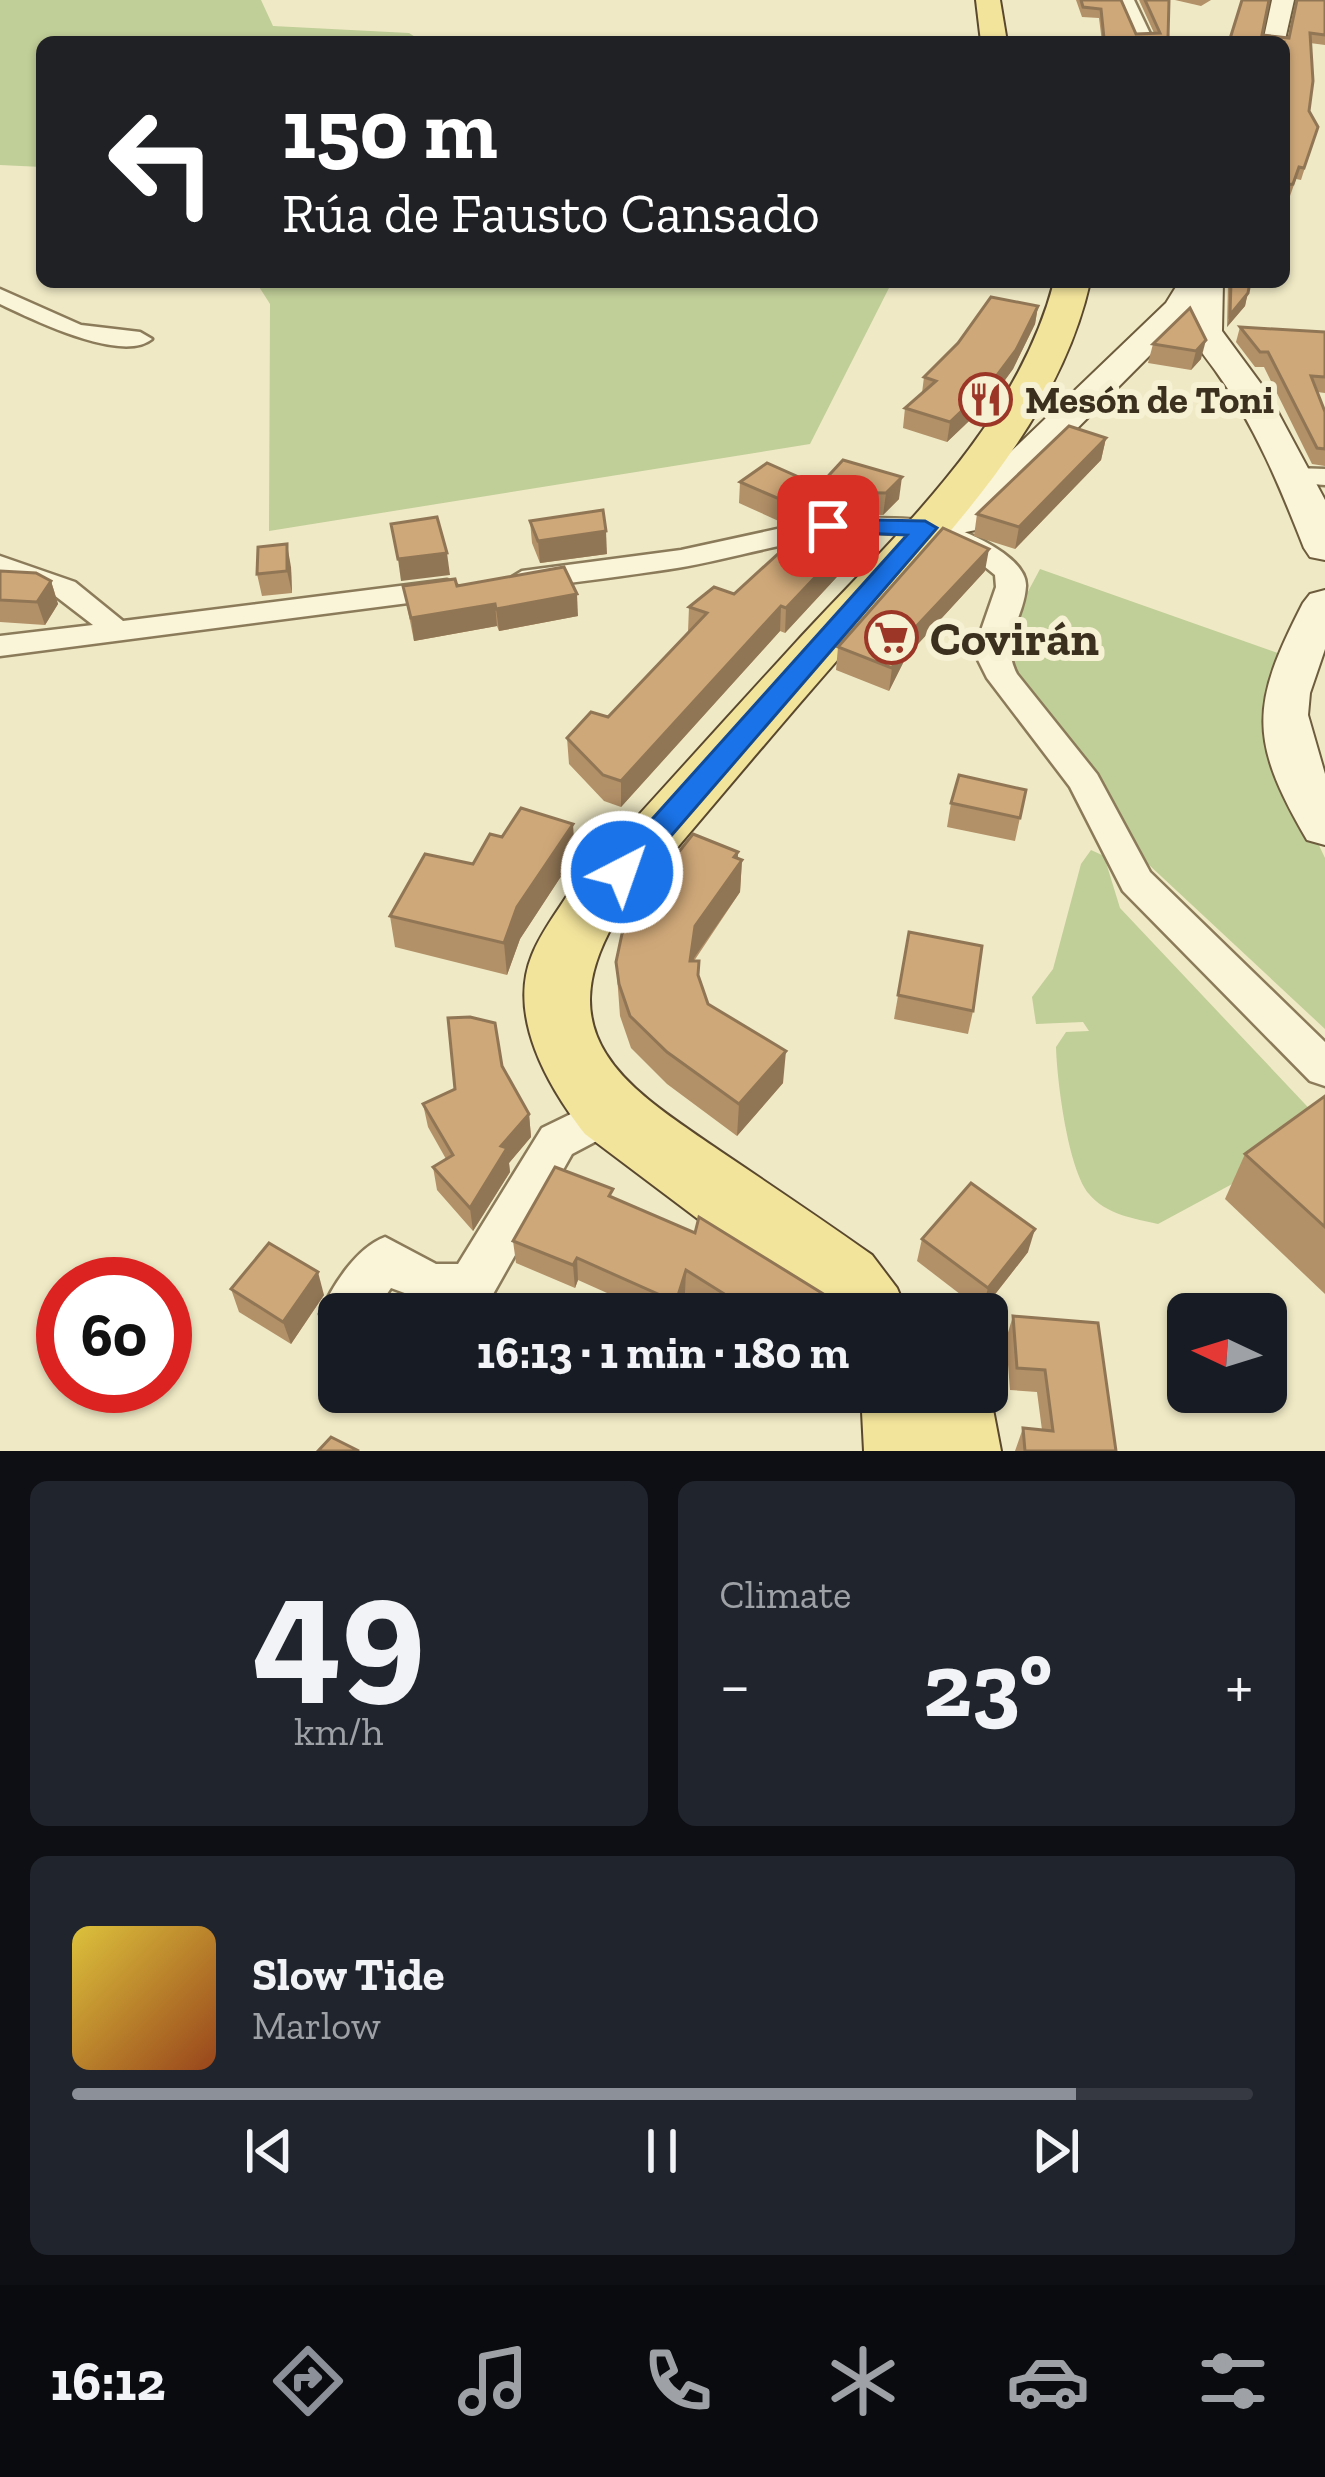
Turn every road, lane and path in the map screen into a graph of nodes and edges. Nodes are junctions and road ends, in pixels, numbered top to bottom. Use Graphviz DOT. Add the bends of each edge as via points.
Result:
graph roads {
  1 [pos="988,0"];
  2 [pos="1127,0"];
  3 [pos="1283,0"];
  4 [pos="993,36"];
  5 [pos="1144,36"];
  6 [pos="1275,36"];
  7 [pos="1071,288"];
  8 [pos="1192,288"];
  9 [pos="1207,288"];
  10 [pos="0,296"];
  11 [pos="140,339"];
  12 [pos="1310,477"];
  13 [pos="925,528"];
  14 [pos="1325,548"];
  15 [pos="0,566"];
  16 [pos="1325,603"];
  17 [pos="117,632"];
  18 [pos="0,646"];
  19 [pos="1325,826"];
  20 [pos="1325,1070"];
  21 [pos="610,1113"];
  22 [pos="359,1293"];
  23 [pos="861,1293"];
  1 -- 4 [label="main road"];
  2 -- 5 [label="street"];
  3 -- 6 [label="street"];
  7 -- 13 [label="main road" via="1040,374"];
  8 -- 13 [label="street" via="962,521"];
  9 -- 12 [label="street" via="1205,332"];
  10 -- 11 [label="street" via="76,331"];
  12 -- 14 [label="street"];
  13 -- 17 [label="street" via="828,526 681,559"];
  13 -- 20 [label="street" via="1003,563 1011,587 993,658 1003,678 1085,782 1136,881"];
  13 -- 21 [label="main road" via="592,907 562,959 556,1009 586,1086"];
  15 -- 17 [label="street" via="44,575"];
  16 -- 19 [label="street" via="1291,670 1281,720"];
  17 -- 18 [label="street"];
  21 -- 22 [label="street" via="556,1141 464,1288 436,1288 385,1259"];
  21 -- 23 [label="main road"];
}
